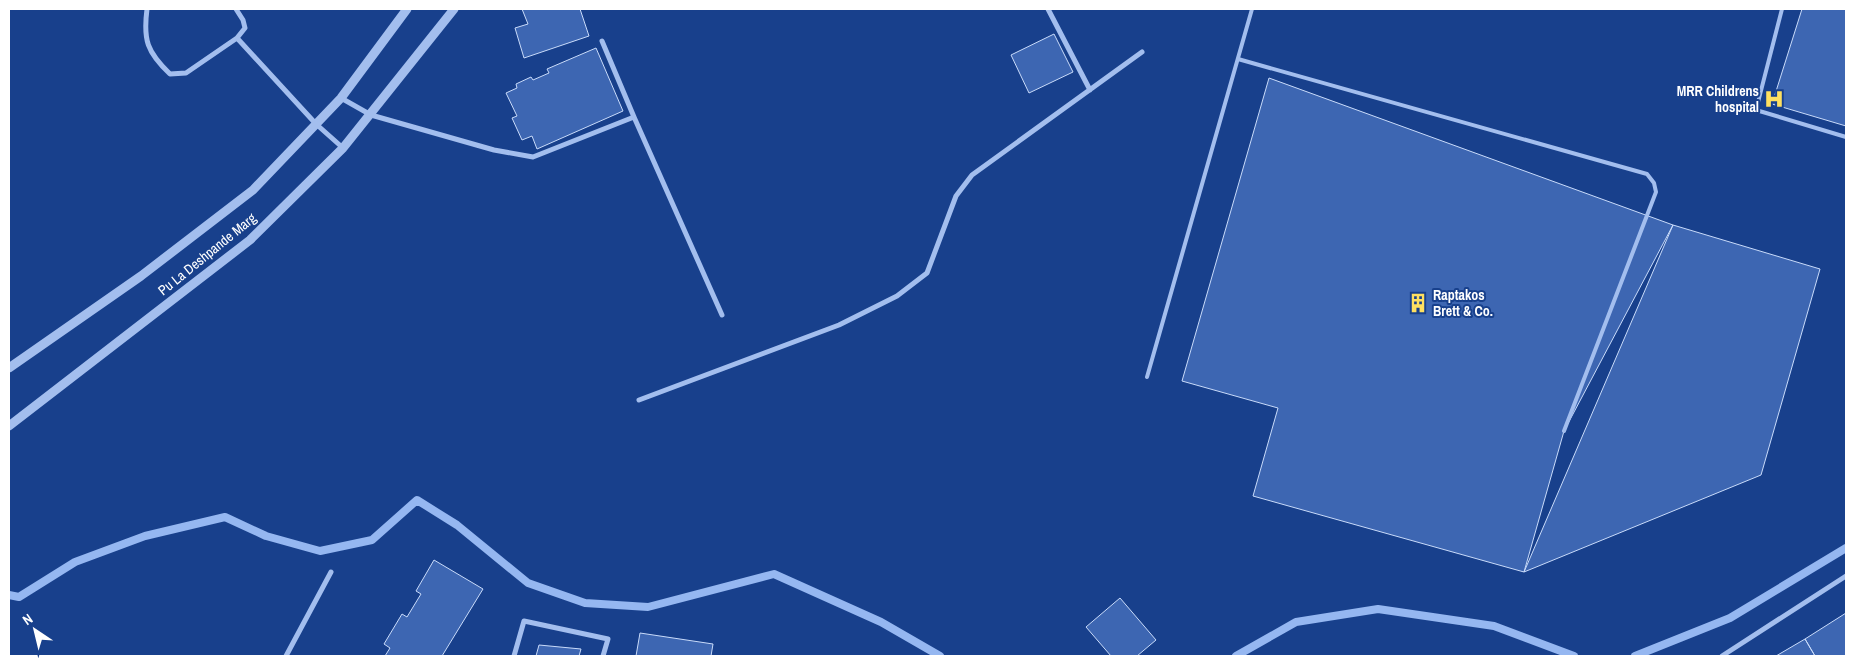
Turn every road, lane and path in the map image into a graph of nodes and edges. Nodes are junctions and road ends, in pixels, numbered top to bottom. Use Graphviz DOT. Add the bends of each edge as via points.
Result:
graph roads {
  1 [pos="147,9"];
  2 [pos="236,9"];
  3 [pos="407,9"];
  4 [pos="1048,9"];
  5 [pos="1252,9"];
  6 [pos="1782,9"];
  7 [pos="452,10"];
  8 [pos="237,38"];
  9 [pos="602,41"];
  10 [pos="1142,52"];
  11 [pos="1238,59"];
  12 [pos="1090,90"];
  13 [pos="341,98"];
  14 [pos="371,115"];
  15 [pos="634,117"];
  16 [pos="316,124"];
  17 [pos="1846,137"];
  18 [pos="343,148"];
  19 [pos="722,315"];
  20 [pos="9,368"];
  21 [pos="1147,377"];
  22 [pos="639,400"];
  23 [pos="9,426"];
  24 [pos="1564,431"];
  25 [pos="331,572"];
  26 [pos="1846,576"];
  27 [pos="286,656"];
  28 [pos="514,656"];
  29 [pos="603,656"];
  30 [pos="1722,656"];
  1 -- 8 [label="street" via="144,28 148,48 170,74 186,73"];
  2 -- 8 [label="street" via="244,28"];
  3 -- 13 [label="street, Pu La Deshpande Marg"];
  4 -- 12 [label="street"];
  5 -- 11 [label="lane"];
  6 -- 17 [label="lane" via="1756,110"];
  7 -- 14 [label="street, Pu La Deshpande Marg"];
  8 -- 16 [label="street"];
  9 -- 15 [label="street"];
  10 -- 12 [label="street"];
  11 -- 21 [label="lane"];
  11 -- 24 [label="lane" via="1647,174 1656,192"];
  12 -- 22 [label="street" via="972,175 956,196 927,273 897,296 839,325"];
  13 -- 14 [label="street"];
  13 -- 16 [label="street, Pu La Deshpande Marg"];
  14 -- 15 [label="street" via="494,150 533,157"];
  14 -- 18 [label="street, Pu La Deshpande Marg"];
  15 -- 19 [label="street"];
  16 -- 18 [label="street"];
  16 -- 20 [label="street, Pu La Deshpande Marg" via="253,190 141,276"];
  18 -- 23 [label="street, Pu La Deshpande Marg" via="250,240"];
  25 -- 27 [label="street"];
  26 -- 30 [label="street"];
  28 -- 29 [label="street" via="524,622 608,639"];
}
